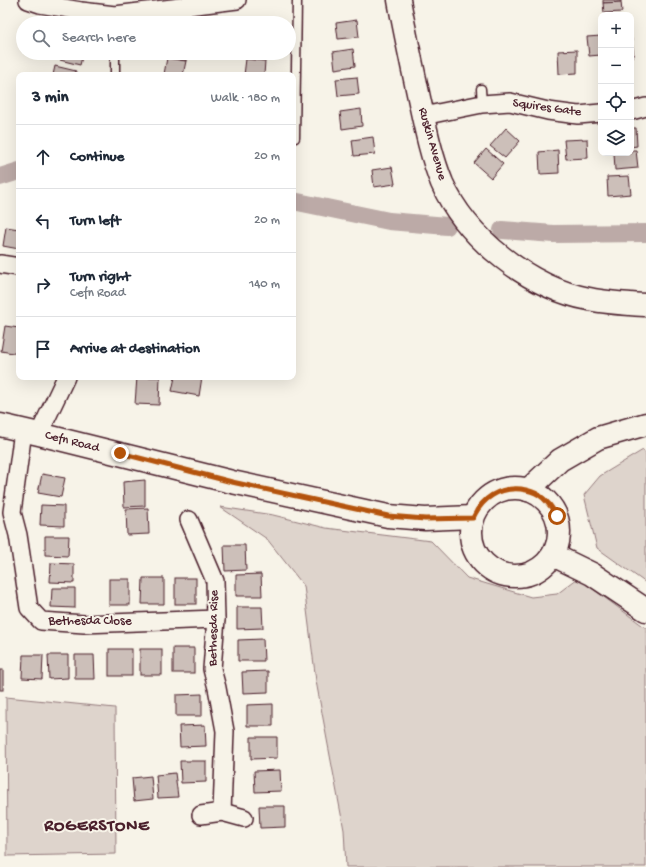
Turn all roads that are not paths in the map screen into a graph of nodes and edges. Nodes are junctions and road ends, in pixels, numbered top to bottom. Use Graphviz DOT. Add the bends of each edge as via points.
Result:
graph roads {
  1 [pos="28,0"];
  2 [pos="237,0"];
  3 [pos="297,0"];
  4 [pos="398,0"];
  5 [pos="215,1"];
  6 [pos="101,16"];
  7 [pos="132,16"];
  8 [pos="115,60"];
  9 [pos="115,72"];
  10 [pos="296,72"];
  11 [pos="646,107"];
  12 [pos="634,110"];
  13 [pos="598,113"];
  14 [pos="423,116"];
  15 [pos="0,264"];
  16 [pos="16,267"];
  17 [pos="646,305"];
  18 [pos="64,380"];
  19 [pos="646,424"];
  20 [pos="0,425"];
  21 [pos="31,432"];
  22 [pos="528,490"];
  23 [pos="473,518"];
  24 [pos="189,520"];
  25 [pos="554,555"];
  26 [pos="646,610"];
  27 [pos="216,619"];
  28 [pos="222,812"];
  29 [pos="201,816"];
  30 [pos="244,818"];
  1 -- 6 [label="street"];
  2 -- 5 [label="street"];
  3 -- 10 [label="lane"];
  4 -- 14 [label="main road, Ruskin Avenue"];
  5 -- 7 [label="street"];
  8 -- 9 [label="lane"];
  11 -- 12 [label="street"];
  13 -- 14 [label="street, Squires Gate" via="578,115 548,111 481,96"];
  14 -- 17 [label="main road, Ruskin Avenue" via="442,183 454,204 480,238 506,261 552,288 588,299"];
  15 -- 16 [label="street"];
  18 -- 21 [label="street, Bethesda Close"];
  19 -- 22 [label="main road" via="598,438 560,460"];
  20 -- 21 [label="main road, Cefn Road"];
  21 -- 23 [label="main road, Cefn Road" via="232,482 388,516 425,519"];
  21 -- 27 [label="street, Bethesda Close" via="12,512 29,608 41,621 84,624"];
  22 -- 23 [label="main road" via="512,488 498,491 486,498"];
  22 -- 25 [label="main road" via="539,495 557,516 559,540"];
  23 -- 25 [label="main road" via="470,534 473,548 486,567 500,575 521,577 541,568"];
  24 -- 27 [label="street, Bethesda Rise" via="215,581"];
  25 -- 26 [label="main road" via="592,574"];
  27 -- 28 [label="street, Bethesda Rise" via="212,669 225,731"];
  28 -- 29 [label="street"];
  28 -- 30 [label="street"];
}
